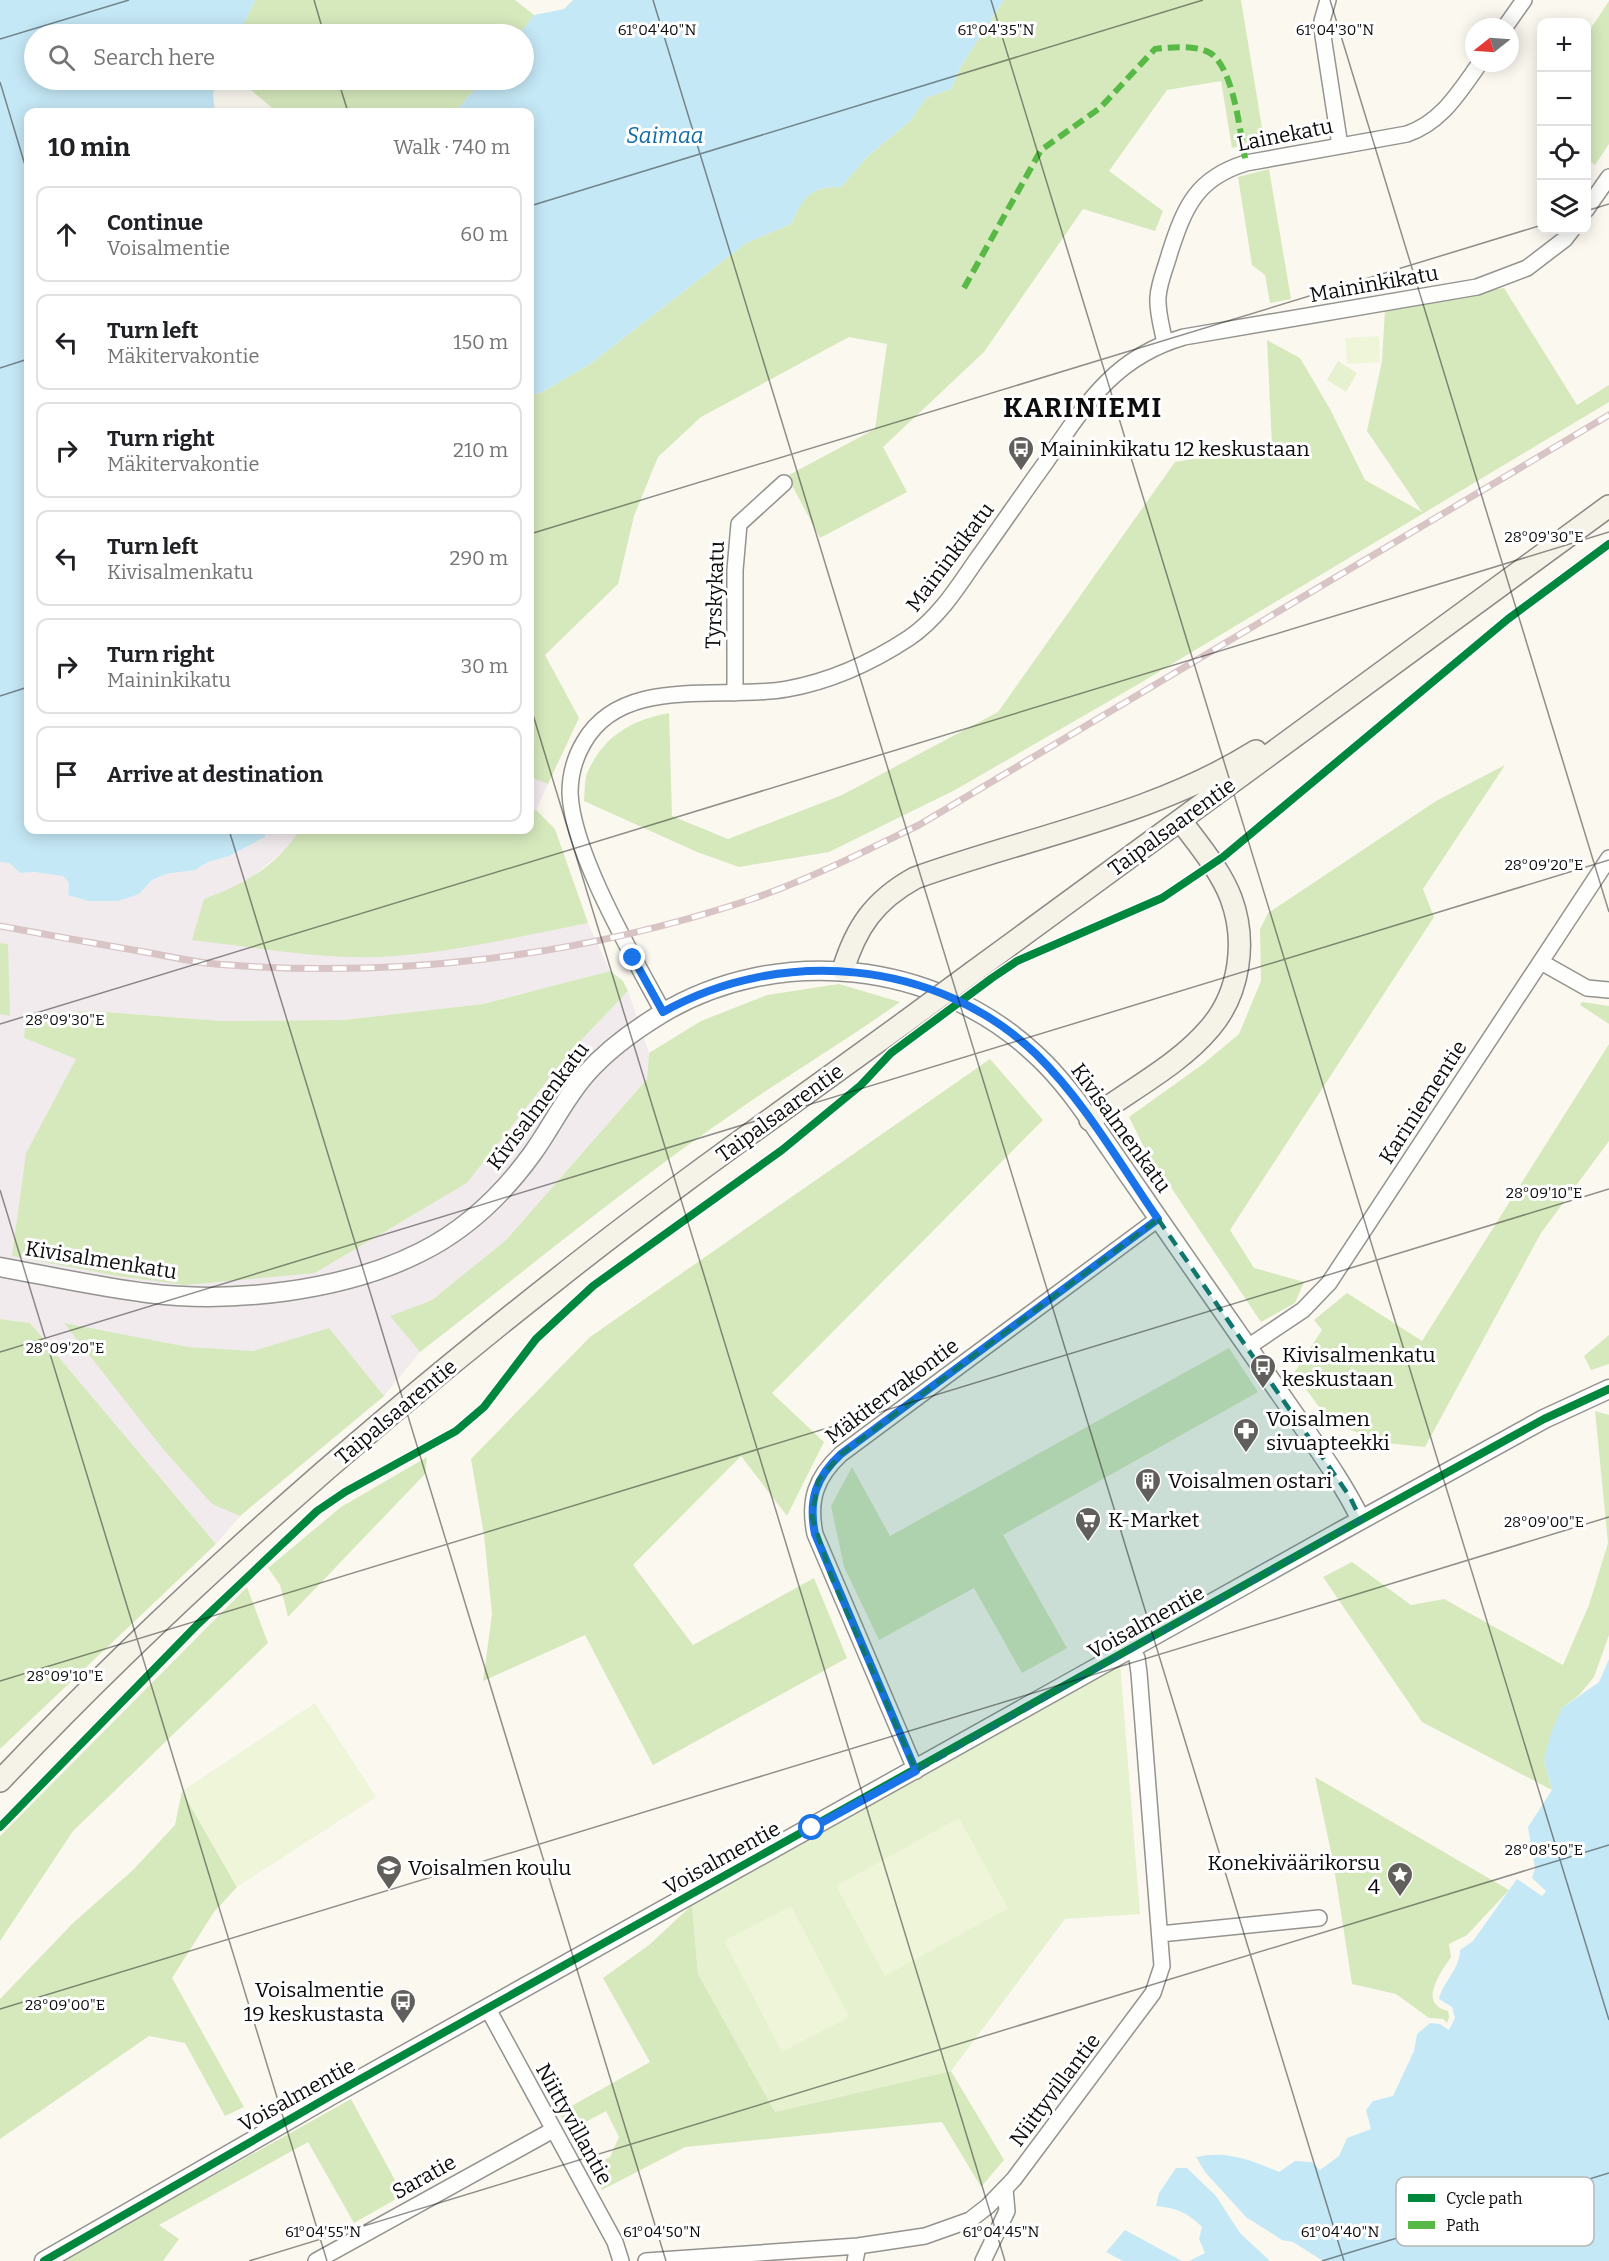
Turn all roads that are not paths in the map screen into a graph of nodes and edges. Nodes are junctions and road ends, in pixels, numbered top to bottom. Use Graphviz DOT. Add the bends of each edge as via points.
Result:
graph roads {
  1 [pos="1328,0"];
  2 [pos="1524,0"];
  3 [pos="1511,18"];
  4 [pos="1473,72"];
  5 [pos="1340,146"];
  6 [pos="1609,177"];
  7 [pos="1591,204"];
  8 [pos="1568,234"];
  9 [pos="1164,343"];
  10 [pos="784,483"];
  11 [pos="1609,506"];
  12 [pos="1397,664"];
  13 [pos="735,693"];
  14 [pos="1181,821"];
  15 [pos="1609,858"];
  16 [pos="1541,962"];
  17 [pos="843,970"];
  18 [pos="1609,990"];
  19 [pos="663,1012"];
  20 [pos="1090,1120"];
  21 [pos="1158,1219"];
  22 [pos="0,1267"];
  23 [pos="1248,1347"];
  24 [pos="1609,1389"];
  25 [pos="1361,1520"];
  26 [pos="1132,1650"];
  27 [pos="916,1771"];
  28 [pos="0,1781"];
  29 [pos="1319,1918"];
  30 [pos="1160,1934"];
  31 [pos="488,2009"];
  32 [pos="553,2130"];
  33 [pos="1005,2189"];
  34 [pos="856,2254"];
  35 [pos="44,2261"];
  36 [pos="316,2261"];
  37 [pos="621,2261"];
  38 [pos="646,2261"];
  39 [pos="983,2261"];
  1 -- 5 [label="street" via="1322,21 1323,36"];
  2 -- 3 [label="street"];
  4 -- 5 [label="street, Lainekatu" via="1440,117 1425,128"];
  5 -- 9 [label="street, Lainekatu" via="1228,168 1196,193 1181,218 1160,285 1158,310"];
  6 -- 7 [label="street"];
  8 -- 9 [label="street, Maininkikatu" via="1527,268 1477,287"];
  9 -- 13 [label="street, Maininkikatu" via="1131,360 1098,390 953,594 920,630 875,660 833,677 786,690"];
  10 -- 13 [label="street, Tyrskykatu" via="739,524"];
  11 -- 12 [label="main road, Taipalsaarentie"];
  12 -- 14 [label="main road, Taipalsaarentie"];
  12 -- 17 [label="main road" via="1235,765 1197,783 907,882 863,920"];
  13 -- 19 [label="street, Maininkikatu" via="654,697 633,703 594,727 580,749 572,775 571,807 592,868 633,958"];
  14 -- 20 [label="main road" via="1231,898 1240,951 1234,983 1224,1007 1198,1040"];
  14 -- 28 [label="main road, Taipalsaarentie, bridge" via="538,1294 372,1431 139,1640"];
  15 -- 16 [label="street, Kariniementie"];
  16 -- 18 [label="street" via="1587,988"];
  16 -- 23 [label="street, Kariniementie" via="1329,1283 1303,1310"];
  17 -- 19 [label="street, Kivisalmenkatu" via="785,972 741,980"];
  17 -- 20 [label="street, Kivisalmenkatu" via="935,990 968,1006 1035,1054"];
  19 -- 22 [label="street, Kivisalmenkatu" via="607,1052 584,1076 532,1154 482,1211 418,1254 360,1277 287,1290 184,1296"];
  20 -- 21 [label="street, Kivisalmenkatu"];
  21 -- 23 [label="street, Kivisalmenkatu"];
  21 -- 27 [label="street, Mäkitervakontie" via="841,1454 818,1481 812,1509 815,1534"];
  23 -- 25 [label="street, Kivisalmenkatu" via="1350,1497"];
  24 -- 25 [label="street, Voisalmentie" via="1544,1419"];
  25 -- 26 [label="street, Voisalmentie"];
  26 -- 27 [label="street, Voisalmentie"];
  26 -- 30 [label="street, Niittyvillantie" via="1139,1673"];
  27 -- 31 [label="street, Voisalmentie"];
  29 -- 30 [label="street"];
  30 -- 33 [label="street, Niittyvillantie" via="1162,1966 1153,1993"];
  31 -- 32 [label="street, Niittyvillantie"];
  31 -- 35 [label="street, Voisalmentie"];
  32 -- 36 [label="street, Saratie"];
  32 -- 37 [label="street, Niittyvillantie" via="615,2242"];
  33 -- 34 [label="street, Niittyvillantie" via="970,2220"];
  33 -- 39 [label="street" via="1008,2211"];
  34 -- 38 [label="street, Niittyvillantie"];
}
